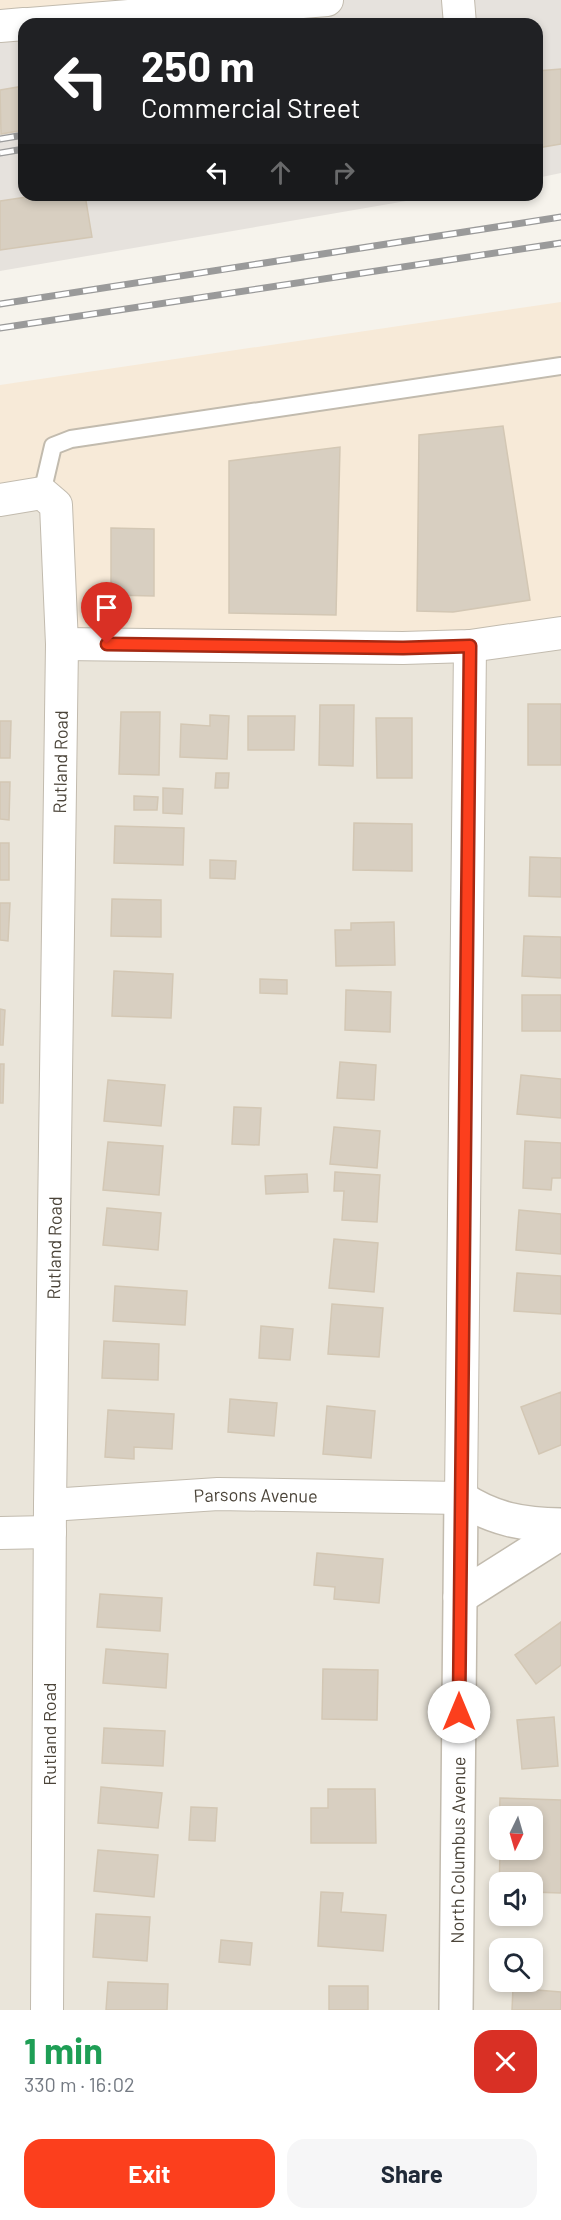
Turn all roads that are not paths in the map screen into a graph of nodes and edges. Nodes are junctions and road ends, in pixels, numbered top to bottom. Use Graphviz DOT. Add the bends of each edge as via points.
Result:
graph roads {
  1 [pos="327,0"];
  2 [pos="458,0"];
  3 [pos="104,18"];
  4 [pos="460,18"];
  5 [pos="18,24"];
  6 [pos="0,26"];
  7 [pos="561,366"];
  8 [pos="42,493"];
  9 [pos="0,500"];
  10 [pos="561,633"];
  11 [pos="62,644"];
  12 [pos="470,646"];
  13 [pos="461,1498"];
  14 [pos="50,1519"];
  15 [pos="561,1525"];
  16 [pos="0,1533"];
  17 [pos="561,1533"];
  18 [pos="460,1597"];
  19 [pos="47,2010"];
  20 [pos="456,2010"];
  1 -- 3 [label="street"];
  2 -- 4 [label="street"];
  5 -- 6 [label="street"];
  7 -- 8 [label="lane" via="71,439 53,446"];
  8 -- 9 [label="street"];
  8 -- 11 [label="street, Rutland Road" via="56,505"];
  10 -- 12 [label="street"];
  11 -- 12 [label="street"];
  11 -- 14 [label="street, Rutland Road"];
  12 -- 13 [label="street, North Columbus Avenue"];
  13 -- 14 [label="street, Parsons Avenue" via="218,1494"];
  13 -- 15 [label="street" via="482,1513 537,1525"];
  13 -- 18 [label="street, North Columbus Avenue"];
  14 -- 16 [label="street, Parsons Avenue"];
  14 -- 19 [label="street, Rutland Road"];
  17 -- 18 [label="street"];
  18 -- 20 [label="street, North Columbus Avenue"];
}
